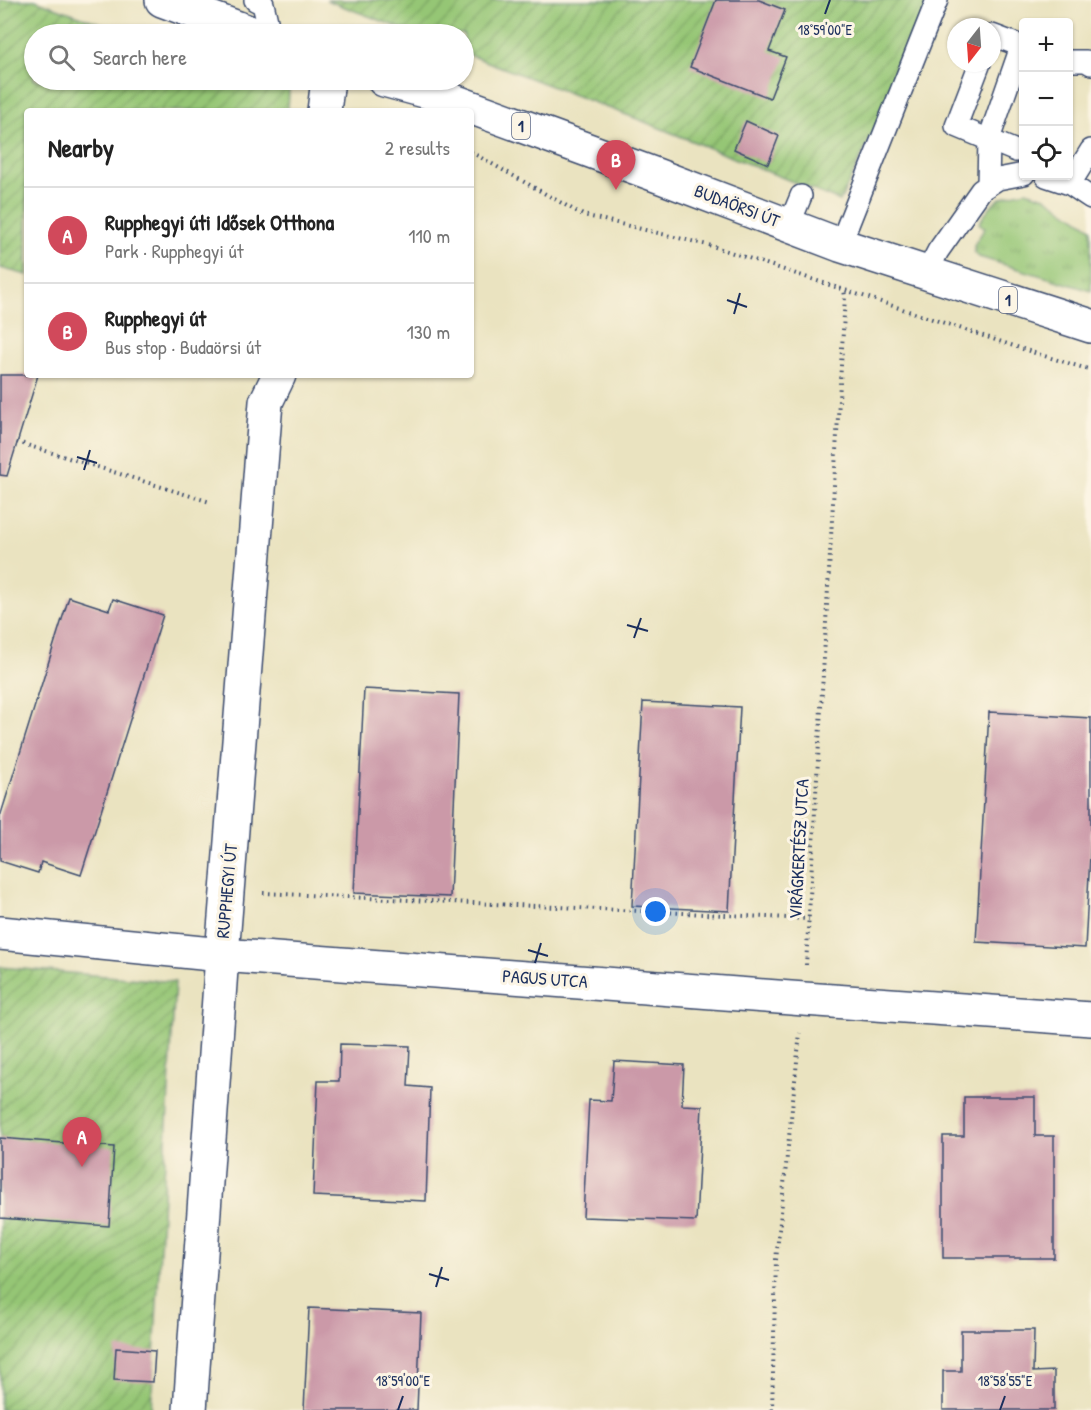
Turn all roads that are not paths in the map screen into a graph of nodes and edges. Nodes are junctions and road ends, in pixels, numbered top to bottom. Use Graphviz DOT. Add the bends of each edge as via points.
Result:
graph roads {
  1 [pos="162,0"];
  2 [pos="255,0"];
  3 [pos="937,0"];
  4 [pos="227,24"];
  5 [pos="267,24"];
  6 [pos="1001,39"];
  7 [pos="1019,46"];
  8 [pos="1019,55"];
  9 [pos="1073,61"];
  10 [pos="1091,64"];
  11 [pos="977,72"];
  12 [pos="327,90"];
  13 [pos="419,90"];
  14 [pos="324,108"];
  15 [pos="988,139"];
  16 [pos="1019,142"];
  17 [pos="1019,144"];
  18 [pos="1091,150"];
  19 [pos="1005,179"];
  20 [pos="1058,180"];
  21 [pos="1070,184"];
  22 [pos="1091,198"];
  23 [pos="840,245"];
  24 [pos="926,274"];
  25 [pos="1091,326"];
  26 [pos="278,378"];
  27 [pos="0,933"];
  28 [pos="222,955"];
  29 [pos="1091,1019"];
  30 [pos="190,1410"];
  1 -- 4 [label="street"];
  2 -- 5 [label="lane" via="262,4"];
  3 -- 23 [label="lane"];
  6 -- 7 [label="lane"];
  8 -- 15 [label="lane"];
  9 -- 10 [label="lane"];
  11 -- 15 [label="lane" via="956,126"];
  12 -- 14 [label="street"];
  13 -- 23 [label="street, BUDAÖRSI ÚT / 1" via="795,211"];
  15 -- 16 [label="lane"];
  15 -- 19 [label="lane"];
  17 -- 19 [label="lane"];
  18 -- 21 [label="lane"];
  19 -- 24 [label="lane" via="981,190"];
  20 -- 21 [label="lane"];
  21 -- 22 [label="lane"];
  23 -- 24 [label="street, BUDAÖRSI ÚT / 1"];
  24 -- 25 [label="street, BUDAÖRSI ÚT / 1"];
  26 -- 28 [label="street, RUPPHEGYI ÚT" via="266,402"];
  27 -- 28 [label="street, PAGUS UTCA"];
  28 -- 29 [label="street, PAGUS UTCA"];
  28 -- 30 [label="street, RUPPHEGYI ÚT"];
}
